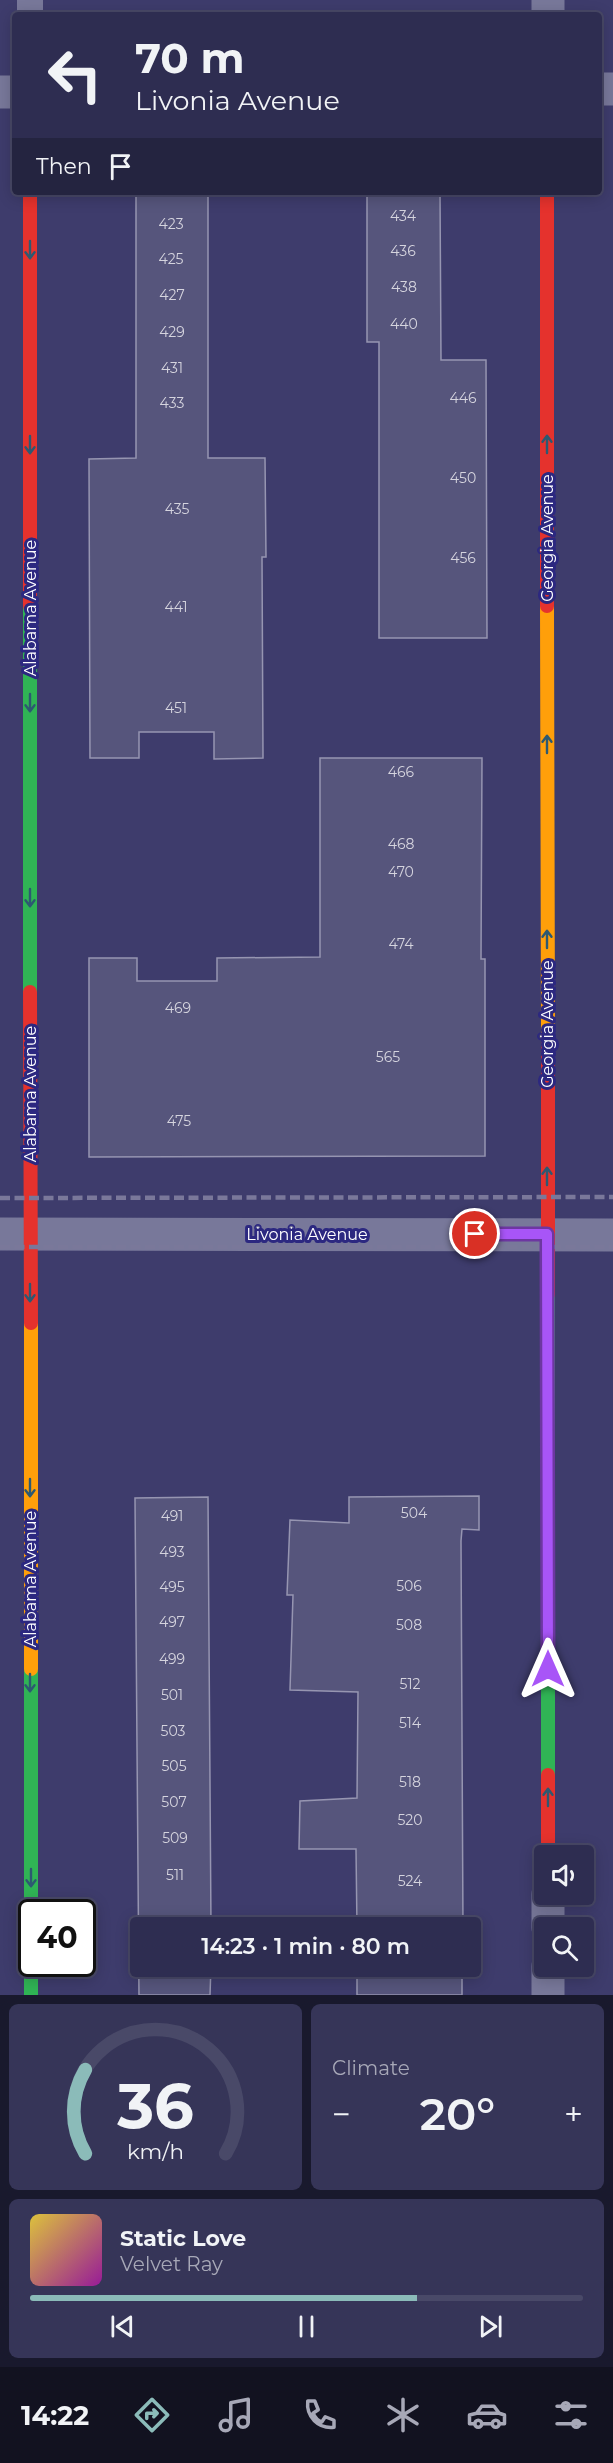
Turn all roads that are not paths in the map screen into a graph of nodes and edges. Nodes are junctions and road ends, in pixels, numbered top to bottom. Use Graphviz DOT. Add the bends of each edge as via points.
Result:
graph roads {
  1 [pos="30,195"];
  2 [pos="548,195"];
  3 [pos="15,1234"];
  4 [pos="547,1234"];
  5 [pos="613,1235"];
  6 [pos="548,1845"];
  7 [pos="548,1977"];
  8 [pos="31,1995"];
  9 [pos="548,1995"];
  1 -- 3 [label="street, Alabama Avenue, one-way"];
  4 -- 2 [label="street, Georgia Avenue, one-way"];
  3 -- 4 [label="street, Livonia Avenue"];
  3 -- 8 [label="street, Alabama Avenue, one-way"];
  4 -- 5 [label="street, Livonia Avenue"];
  6 -- 4 [label="street, Georgia Avenue, one-way"];
  7 -- 9 [label="street"];
}
